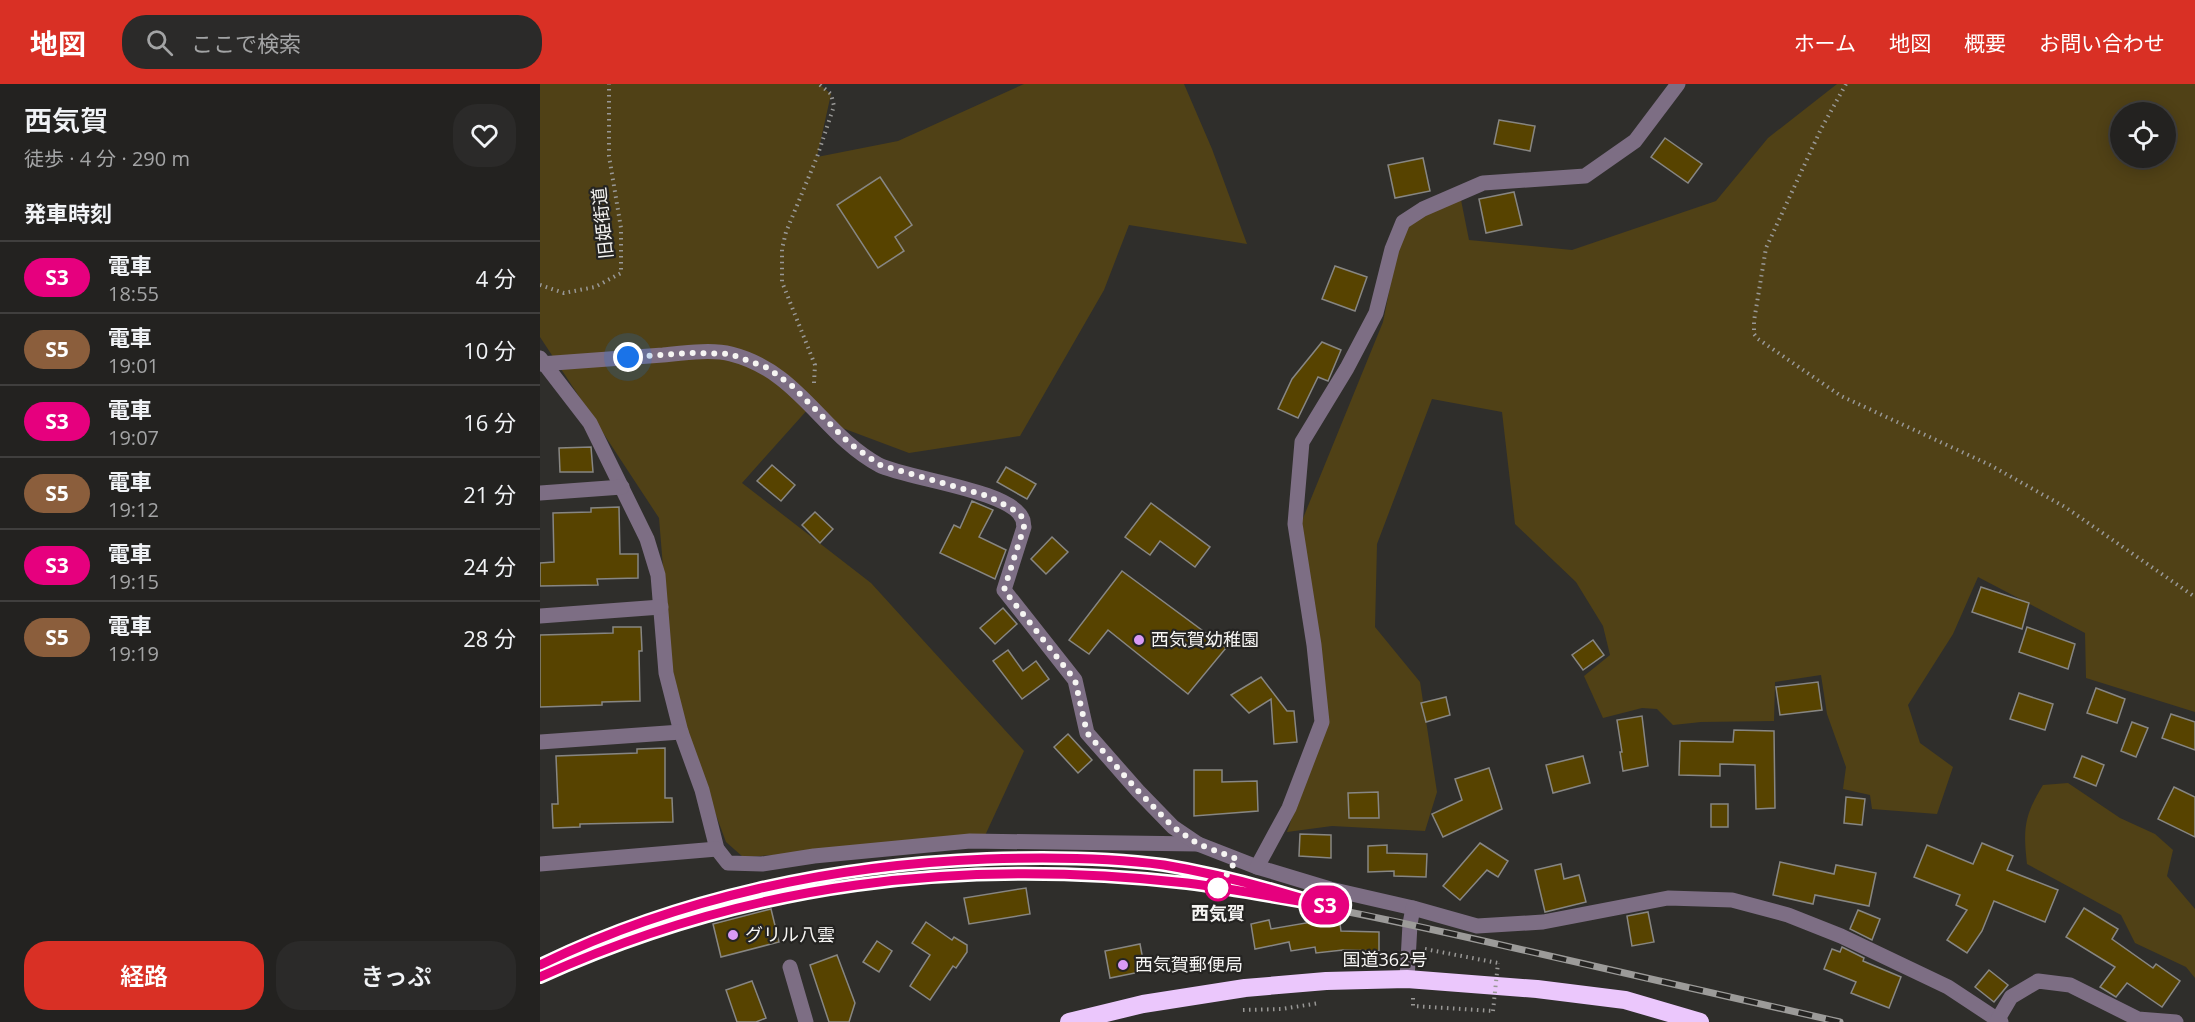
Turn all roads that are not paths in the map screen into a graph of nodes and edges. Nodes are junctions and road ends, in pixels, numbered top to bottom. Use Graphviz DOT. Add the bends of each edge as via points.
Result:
graph roads {
  1 [pos="1678,84"];
  2 [pos="542,362"];
  3 [pos="622,487"];
  4 [pos="540,493"];
  5 [pos="661,607"];
  6 [pos="540,616"];
  7 [pos="681,732"];
  8 [pos="540,742"];
  9 [pos="1198,844"];
  10 [pos="717,849"];
  11 [pos="540,864"];
  12 [pos="1257,867"];
  13 [pos="1413,908"];
  14 [pos="790,967"];
  15 [pos="1409,989"];
  16 [pos="2000,1020"];
  17 [pos="806,1022"];
  18 [pos="1069,1022"];
  19 [pos="1700,1022"];
  20 [pos="2176,1022"];
  1 -- 12 [label="street" via="1635,141 1585,176 1483,183 1403,222 1376,313 1302,442 1295,524 1322,722 1289,808"];
  2 -- 3 [label="street" via="591,423"];
  2 -- 9 [label="street" via="730,354 768,368 792,386 849,443 880,465 988,496 1014,510 1022,517 1024,527 1004,590 1075,680 1087,733 1173,827"];
  3 -- 4 [label="street"];
  3 -- 5 [label="street" via="647,539 658,575"];
  5 -- 6 [label="street"];
  5 -- 7 [label="street" via="666,673"];
  7 -- 8 [label="street"];
  7 -- 10 [label="street" via="702,790"];
  9 -- 10 [label="street" via="970,841 762,864 728,862"];
  9 -- 12 [label="street"];
  10 -- 11 [label="street"];
  12 -- 13 [label="street"];
  13 -- 15 [label="street"];
  13 -- 16 [label="street" via="1478,926 1543,922 1668,898 1732,900 1788,915 1841,936 1948,987"];
  14 -- 17 [label="street"];
  15 -- 18 [label="highway, 国道362号" via="1326,981 1245,988 1143,1004"];
  15 -- 19 [label="highway, 国道362号" via="1537,988 1625,1000"];
  16 -- 20 [label="street" via="2011,997 2038,981 2070,985 2138,1019"];
}
